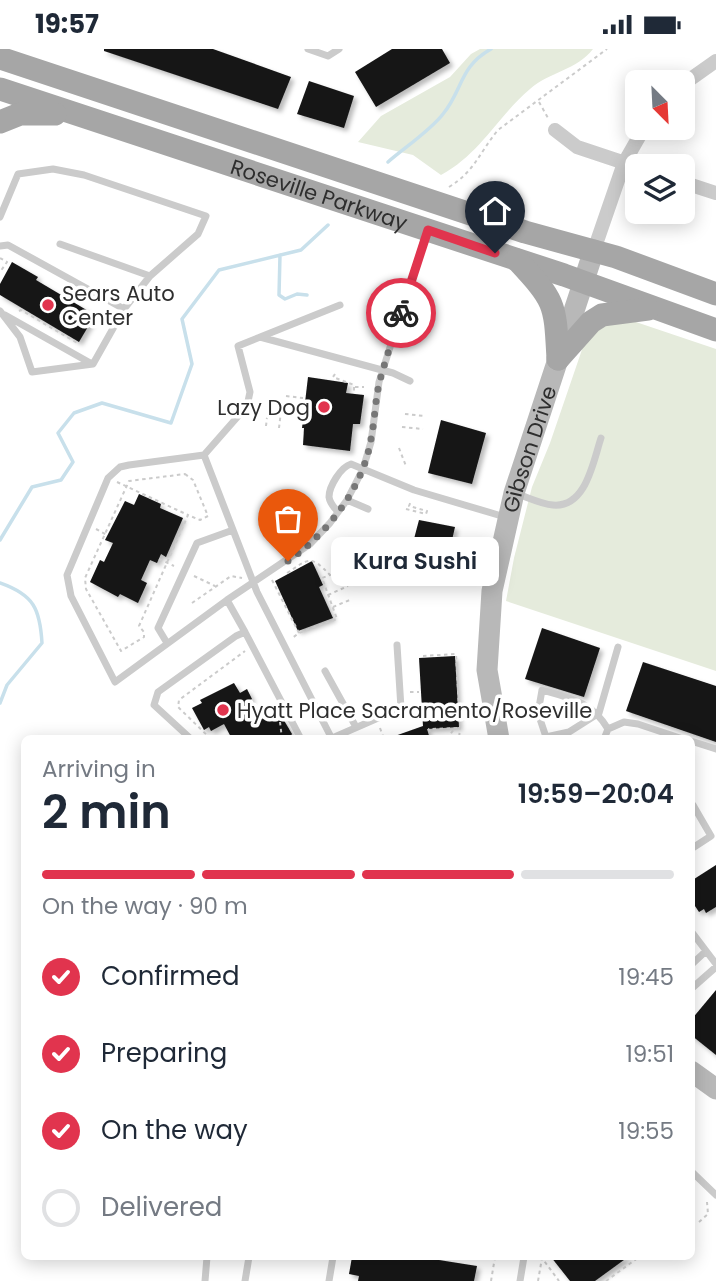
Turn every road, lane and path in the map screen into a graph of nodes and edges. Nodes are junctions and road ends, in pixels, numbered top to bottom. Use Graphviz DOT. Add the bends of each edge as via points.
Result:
graph roads {
  1 [pos="308,49"];
  2 [pos="339,49"];
  3 [pos="607,49"];
  4 [pos="3,60"];
  5 [pos="716,61"];
  6 [pos="695,76"];
  7 [pos="0,89"];
  8 [pos="538,101"];
  9 [pos="74,114"];
  10 [pos="0,122"];
  11 [pos="555,130"];
  12 [pos="625,163"];
  13 [pos="625,177"];
  14 [pos="695,186"];
  15 [pos="716,193"];
  16 [pos="437,203"];
  17 [pos="0,217"];
  18 [pos="428,230"];
  19 [pos="60,244"];
  20 [pos="0,246"];
  21 [pos="594,250"];
  22 [pos="0,258"];
  23 [pos="517,260"];
  24 [pos="0,272"];
  25 [pos="150,276"];
  26 [pos="583,281"];
  27 [pos="716,294"];
  28 [pos="340,305"];
  29 [pos="124,309"];
  30 [pos="655,309"];
  31 [pos="1,312"];
  32 [pos="16,314"];
  33 [pos="716,330"];
  34 [pos="260,337"];
  35 [pos="79,344"];
  36 [pos="558,359"];
  37 [pos="93,364"];
  38 [pos="383,370"];
  39 [pos="335,374"];
  40 [pos="353,376"];
  41 [pos="410,381"];
  42 [pos="351,383"];
  43 [pos="355,387"];
  44 [pos="364,387"];
  45 [pos="354,393"];
  46 [pos="286,396"];
  47 [pos="303,398"];
  48 [pos="268,409"];
  49 [pos="302,411"];
  50 [pos="405,414"];
  51 [pos="424,416"];
  52 [pos="266,426"];
  53 [pos="402,427"];
  54 [pos="279,428"];
  55 [pos="423,429"];
  56 [pos="601,438"];
  57 [pos="399,449"];
  58 [pos="204,455"];
  59 [pos="406,465"];
  60 [pos="363,468"];
  61 [pos="108,478"];
  62 [pos="126,486"];
  63 [pos="514,493"];
  64 [pos="347,500"];
  65 [pos="411,501"];
  66 [pos="368,509"];
  67 [pos="406,509"];
  68 [pos="338,512"];
  69 [pos="188,515"];
  70 [pos="508,518"];
  71 [pos="88,526"];
  72 [pos="233,530"];
  73 [pos="106,534"];
  74 [pos="159,559"];
  75 [pos="167,563"];
  76 [pos="177,568"];
  77 [pos="190,574"];
  78 [pos="243,578"];
  79 [pos="253,582"];
  80 [pos="216,586"];
  81 [pos="348,586"];
  82 [pos="327,595"];
  83 [pos="352,599"];
  84 [pos="227,600"];
  85 [pos="192,603"];
  86 [pos="332,608"];
  87 [pos="245,632"];
  88 [pos="299,633"];
  89 [pos="291,639"];
  90 [pos="167,643"];
  91 [pos="397,645"];
  92 [pos="618,647"];
  93 [pos="246,650"];
  94 [pos="423,656"];
  95 [pos="325,671"];
  96 [pos="599,713"];
  97 [pos="356,727"];
  98 [pos="455,728"];
  99 [pos="460,728"];
  100 [pos="608,729"];
  101 [pos="187,735"];
  102 [pos="208,735"];
  103 [pos="299,735"];
  104 [pos="329,735"];
  105 [pos="338,735"];
  106 [pos="431,735"];
  107 [pos="450,735"];
  108 [pos="459,735"];
  109 [pos="498,735"];
  110 [pos="545,735"];
  111 [pos="555,735"];
  112 [pos="606,735"];
  113 [pos="671,735"];
  114 [pos="695,742"];
  115 [pos="716,749"];
  116 [pos="695,808"];
  117 [pos="695,846"];
  118 [pos="695,936"];
  119 [pos="706,951"];
  120 [pos="695,961"];
  121 [pos="716,965"];
  122 [pos="695,980"];
  123 [pos="698,983"];
  124 [pos="695,986"];
  125 [pos="695,1074"];
  126 [pos="716,1089"];
  127 [pos="695,1175"];
  128 [pos="716,1195"];
  129 [pos="707,1202"];
  130 [pos="699,1221"];
  131 [pos="207,1260"];
  132 [pos="248,1260"];
  133 [pos="332,1260"];
  134 [pos="494,1260"];
  135 [pos="524,1260"];
  136 [pos="542,1260"];
  137 [pos="544,1260"];
  138 [pos="632,1260"];
  139 [pos="205,1281"];
  140 [pos="245,1281"];
  141 [pos="328,1281"];
  142 [pos="491,1281"];
  143 [pos="520,1281"];
  144 [pos="538,1281"];
  145 [pos="559,1281"];
  146 [pos="606,1281"];
  1 -- 2 [label="lane" via="328,56"];
  3 -- 8 [label="path"];
  4 -- 16 [label="main road, Roseville Parkway"];
  5 -- 6 [label="street"];
  7 -- 9 [label="main road, Roseville Parkway"];
  8 -- 11 [label="path"];
  8 -- 16 [label="path" via="498,130 470,172 445,190"];
  9 -- 10 [label="main road" via="20,114"];
  9 -- 18 [label="main road, Roseville Parkway"];
  11 -- 12 [label="street" via="577,147"];
  13 -- 21 [label="street"];
  14 -- 15 [label="street"];
  16 -- 21 [label="main road, Roseville Parkway"];
  17 -- 25 [label="lane" via="18,174 53,169 206,216 198,234"];
  18 -- 23 [label="main road, Roseville Parkway"];
  18 -- 38 [label="lane"];
  19 -- 25 [label="lane"];
  20 -- 29 [label="lane" via="8,245"];
  21 -- 26 [label="street, Gibson Drive"];
  21 -- 27 [label="main road, Roseville Parkway"];
  22 -- 24 [label="path" via="7,262"];
  23 -- 26 [label="main road, Roseville Parkway"];
  23 -- 36 [label="main road" via="550,299"];
  25 -- 29 [label="lane"];
  26 -- 30 [label="main road, Roseville Parkway"];
  26 -- 36 [label="street, Gibson Drive"];
  28 -- 34 [label="lane"];
  29 -- 37 [label="lane"];
  30 -- 33 [label="main road, Roseville Parkway"];
  30 -- 36 [label="main road" via="602,315"];
  31 -- 37 [label="lane"];
  31 -- 37 [label="lane" via="20,337 32,372"];
  32 -- 35 [label="path" via="21,310"];
  34 -- 38 [label="lane"];
  34 -- 58 [label="lane" via="238,346 250,392 247,406"];
  36 -- 63 [label="street, Gibson Drive"];
  38 -- 41 [label="lane"];
  38 -- 60 [label="lane"];
  39 -- 42 [label="path" via="333,377"];
  40 -- 42 [label="path"];
  42 -- 43 [label="path"];
  43 -- 44 [label="path"];
  43 -- 45 [label="path"];
  46 -- 47 [label="path"];
  48 -- 52 [label="path"];
  49 -- 54 [label="path" via="282,410"];
  50 -- 51 [label="path"];
  53 -- 55 [label="path"];
  56 -- 63 [label="lane" via="583,488 571,502 554,505"];
  57 -- 59 [label="path"];
  58 -- 61 [label="lane" via="120,467"];
  58 -- 72 [label="lane"];
  60 -- 64 [label="lane"];
  60 -- 68 [label="lane" via="351,464 340,471 329,492"];
  60 -- 70 [label="lane" via="414,490"];
  61 -- 62 [label="path"];
  61 -- 71 [label="lane"];
  62 -- 69 [label="path"];
  62 -- 69 [label="path" via="133,480 185,474 194,480 208,516 200,520"];
  62 -- 73 [label="path"];
  63 -- 70 [label="street, Gibson Drive"];
  64 -- 66 [label="lane"];
  64 -- 68 [label="lane"];
  65 -- 67 [label="path" via="409,506 426,514"];
  68 -- 79 [label="lane" via="310,544"];
  69 -- 75 [label="path"];
  70 -- 109 [label="street, Gibson Drive" via="492,591 487,670"];
  71 -- 73 [label="path"];
  71 -- 90 [label="lane" via="67,576 71,596 115,681"];
  72 -- 79 [label="lane"];
  72 -- 90 [label="lane" via="197,543 158,628"];
  73 -- 75 [label="path" via="85,584 121,651 144,637 139,626"];
  74 -- 75 [label="path"];
  75 -- 76 [label="path"];
  77 -- 80 [label="path"];
  78 -- 80 [label="path" via="231,576"];
  79 -- 84 [label="lane"];
  79 -- 104 [label="lane"];
  80 -- 85 [label="path"];
  81 -- 82 [label="path"];
  82 -- 86 [label="path"];
  82 -- 88 [label="path" via="322,578 330,575 312,559 272,580"];
  83 -- 86 [label="path"];
  84 -- 87 [label="lane"];
  84 -- 90 [label="lane"];
  86 -- 88 [label="path" via="337,619"];
  87 -- 101 [label="lane" via="158,692 154,705"];
  87 -- 103 [label="lane"];
  88 -- 89 [label="path"];
  91 -- 97 [label="lane" via="401,708"];
  92 -- 96 [label="lane"];
  93 -- 102 [label="path" via="179,700 178,707"];
  94 -- 99 [label="path" via="456,654"];
  95 -- 97 [label="lane"];
  96 -- 100 [label="lane"];
  96 -- 110 [label="lane" via="542,690 538,713"];
  96 -- 111 [label="lane" via="569,732"];
  97 -- 105 [label="lane"];
  98 -- 99 [label="path"];
  98 -- 106 [label="path" via="429,730"];
  98 -- 107 [label="path"];
  99 -- 108 [label="path"];
  100 -- 112 [label="lane"];
  100 -- 113 [label="lane" via="624,722"];
  114 -- 115 [label="lane"];
  116 -- 117 [label="lane" via="711,836"];
  118 -- 119 [label="lane"];
  119 -- 120 [label="lane"];
  119 -- 121 [label="lane"];
  121 -- 123 [label="lane"];
  122 -- 123 [label="lane"];
  123 -- 124 [label="lane"];
  125 -- 126 [label="street"];
  127 -- 128 [label="lane"];
  129 -- 130 [label="path" via="708,1215"];
  131 -- 139 [label="lane"];
  132 -- 140 [label="lane"];
  133 -- 141 [label="lane"];
  134 -- 142 [label="path"];
  135 -- 143 [label="lane"];
  136 -- 144 [label="path"];
  137 -- 145 [label="path"];
  138 -- 146 [label="path"];
}
